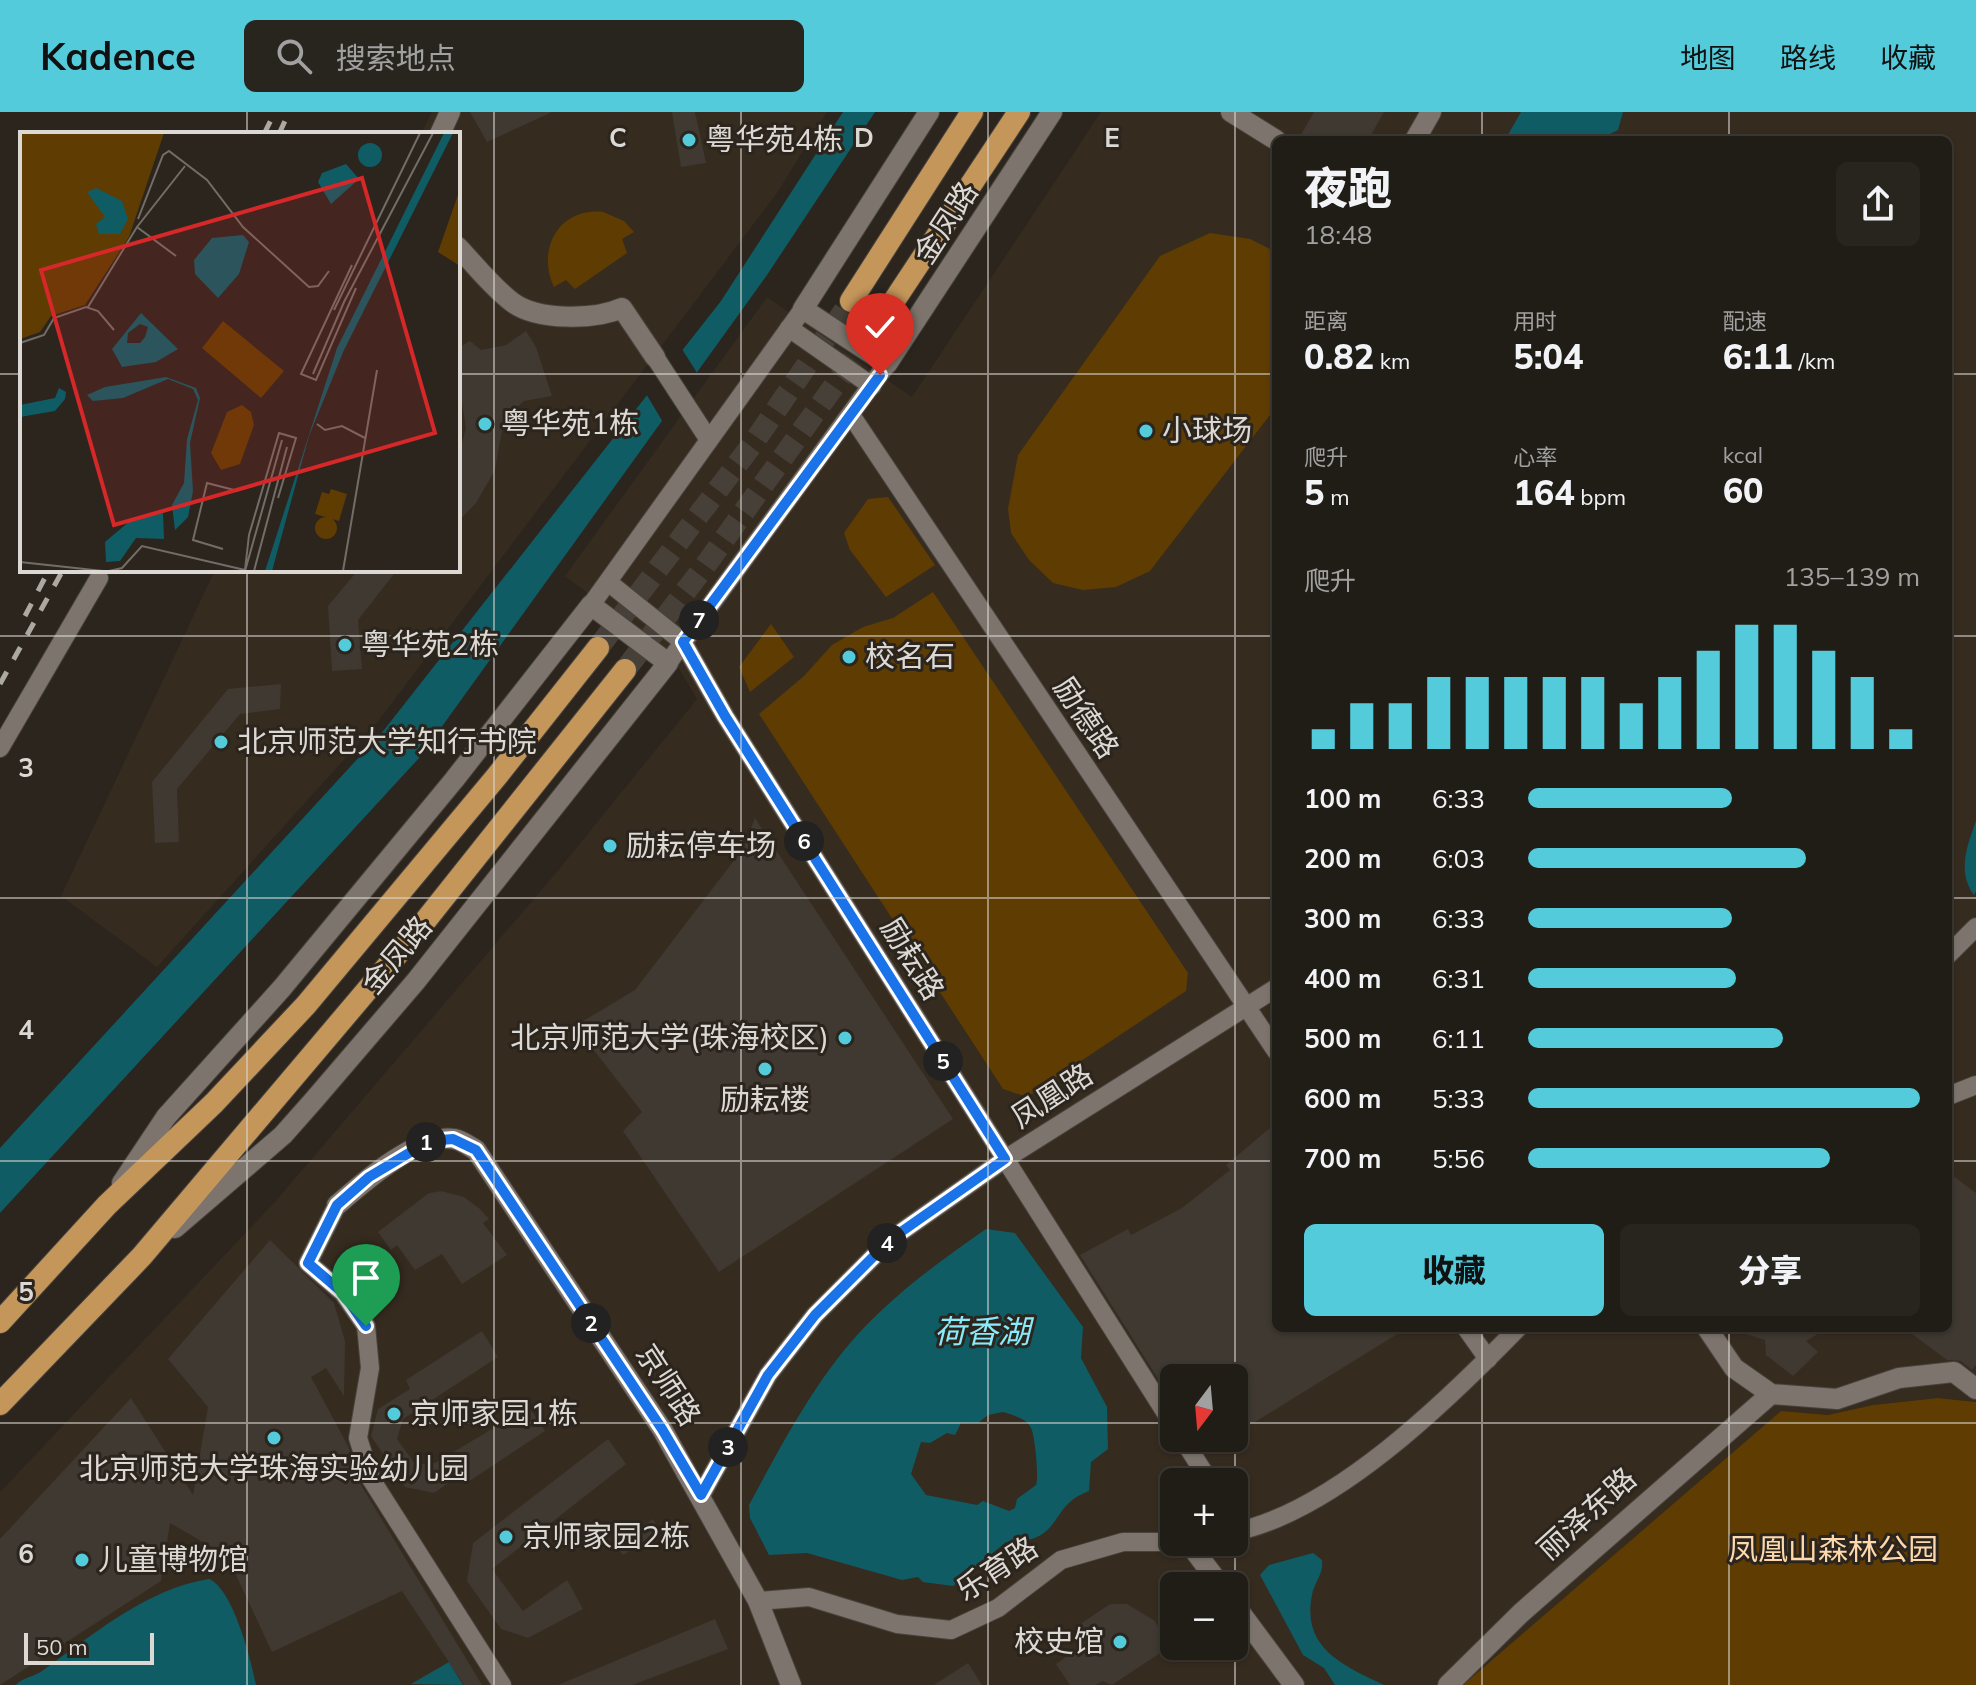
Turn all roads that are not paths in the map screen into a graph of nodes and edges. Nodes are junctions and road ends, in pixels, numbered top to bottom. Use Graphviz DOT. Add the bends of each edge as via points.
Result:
graph roads {
  1 [pos="450,112"];
  2 [pos="929,112"];
  3 [pos="972,112"];
  4 [pos="1019,112"];
  5 [pos="1052,112"];
  6 [pos="1231,112"];
  7 [pos="1431,112"];
  8 [pos="441,132"];
  9 [pos="1417,136"];
  10 [pos="1272,138"];
  11 [pos="460,249"];
  12 [pos="851,301"];
  13 [pos="803,309"];
  14 [pos="880,322"];
  15 [pos="789,328"];
  16 [pos="655,357"];
  17 [pos="887,364"];
  18 [pos="872,386"];
  19 [pos="851,415"];
  20 [pos="709,440"];
  21 [pos="99,578"];
  22 [pos="608,582"];
  23 [pos="591,605"];
  24 [pos="683,642"];
  25 [pos="598,648"];
  26 [pos="668,663"];
  27 [pos="625,670"];
  28 [pos="0,748"];
  29 [pos="1976,927"];
  30 [pos="1952,951"];
  31 [pos="1272,990"];
  32 [pos="1245,1006"];
  33 [pos="1272,1045"];
  34 [pos="1976,1085"];
  35 [pos="1952,1094"];
  36 [pos="1005,1159"];
  37 [pos="107,1205"];
  38 [pos="337,1205"];
  39 [pos="142,1256"];
  40 [pos="3,1316"];
  41 [pos="1469,1332"];
  42 [pos="1514,1332"];
  43 [pos="1710,1332"];
  44 [pos="1488,1359"];
  45 [pos="1976,1389"];
  46 [pos="1771,1394"];
  47 [pos="0,1404"];
  48 [pos="1160,1404"];
  49 [pos="701,1495"];
  50 [pos="1248,1524"];
  51 [pos="1160,1542"];
  52 [pos="758,1601"];
  53 [pos="1248,1623"];
  54 [pos="502,1685"];
  55 [pos="791,1685"];
  56 [pos="1294,1685"];
  57 [pos="1448,1685"];
  1 -- 8 [label="street"];
  2 -- 13 [label="street"];
  3 -- 12 [label="highway, 金凤路"];
  4 -- 14 [label="highway, 金凤路"];
  5 -- 17 [label="street, 金凤路"];
  6 -- 10 [label="street"];
  7 -- 9 [label="street"];
  11 -- 16 [label="street" via="525,309 587,317 622,308"];
  13 -- 15 [label="street"];
  13 -- 17 [label="street"];
  15 -- 18 [label="street"];
  15 -- 20 [label="street"];
  16 -- 20 [label="street"];
  17 -- 18 [label="street"];
  18 -- 19 [label="street"];
  19 -- 24 [label="street"];
  19 -- 32 [label="street, 励德路"];
  20 -- 22 [label="street"];
  21 -- 28 [label="street"];
  22 -- 23 [label="street"];
  22 -- 24 [label="street"];
  23 -- 26 [label="street"];
  23 -- 37 [label="street, 金凤路" via="282,988 166,1117"];
  24 -- 26 [label="street"];
  24 -- 36 [label="street, 励耘路"];
  25 -- 37 [label="highway, 金凤路" via="306,1005"];
  26 -- 39 [label="street, 金凤路" via="416,981 304,1112"];
  27 -- 39 [label="highway, 金凤路" via="418,930"];
  29 -- 30 [label="street"];
  31 -- 32 [label="street, 凤凰路"];
  32 -- 33 [label="street, 励德路"];
  32 -- 36 [label="street, 凤凰路"];
  34 -- 35 [label="street"];
  36 -- 48 [label="street, 励耘路"];
  36 -- 49 [label="street, 凤凰路" via="891,1239 815,1315 768,1375"];
  37 -- 40 [label="highway, 金凤路"];
  38 -- 49 [label="street, 京师路" via="369,1177 429,1141 453,1139 476,1150"];
  38 -- 54 [label="street" via="308,1263 343,1293 366,1326 370,1368 358,1438 371,1479"];
  39 -- 47 [label="highway, 金凤路"];
  41 -- 44 [label="street"];
  42 -- 44 [label="street"];
  43 -- 46 [label="street" via="1734,1368"];
  44 -- 50 [label="street" via="1421,1423 1346,1479 1283,1514"];
  45 -- 46 [label="street" via="1954,1372 1899,1378 1837,1399"];
  46 -- 57 [label="street, 丽泽东路" via="1521,1613"];
  49 -- 52 [label="street, 京师路"];
  51 -- 52 [label="street, 乐育路" via="1123,1542 1061,1560 998,1608 951,1630 897,1624 809,1597"];
  52 -- 55 [label="street, 京师路"];
  53 -- 56 [label="street"];
}
